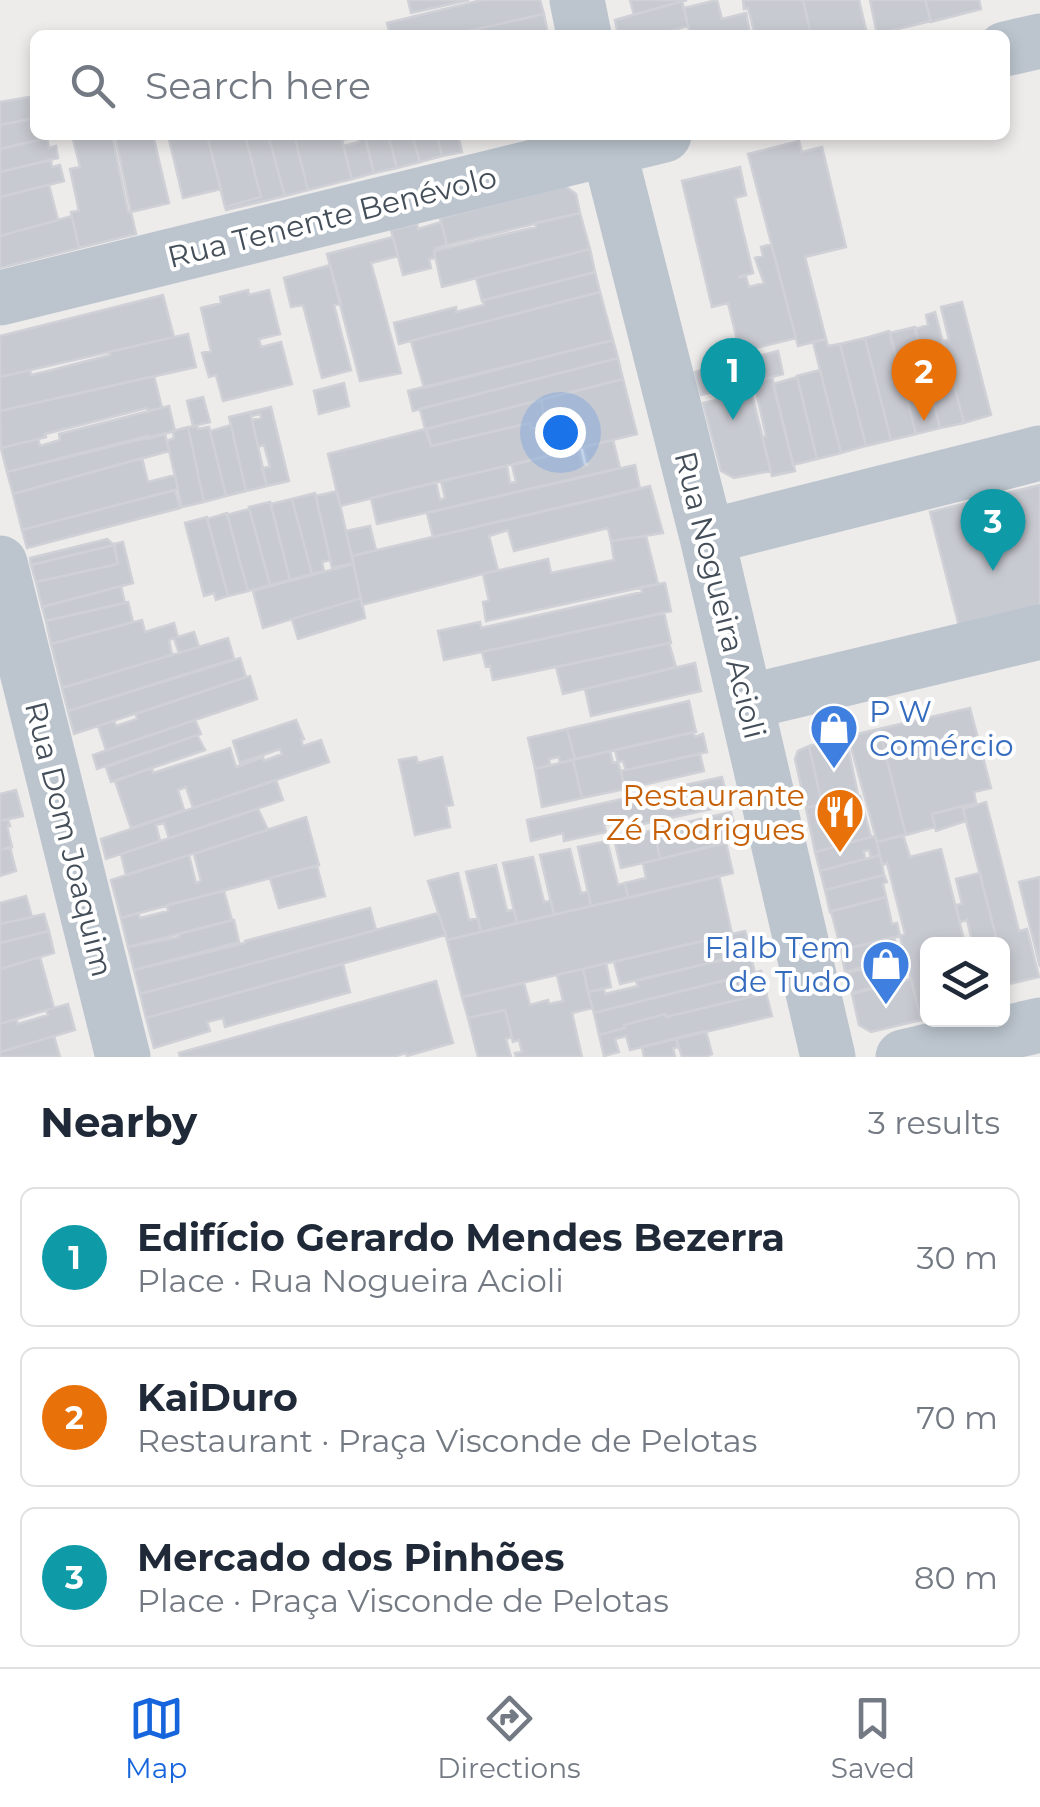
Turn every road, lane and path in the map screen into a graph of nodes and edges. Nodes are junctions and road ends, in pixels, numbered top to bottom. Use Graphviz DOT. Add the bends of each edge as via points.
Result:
graph roads {
  1 [pos="578,0"];
  2 [pos="583,30"];
  3 [pos="1040,40"];
  4 [pos="1010,48"];
  5 [pos="607,142"];
  6 [pos="0,298"];
  7 [pos="1040,452"];
  8 [pos="707,537"];
  9 [pos="0,563"];
  10 [pos="1040,632"];
  11 [pos="747,702"];
  12 [pos="1040,1026"];
  13 [pos="123,1057"];
  14 [pos="828,1057"];
  15 [pos="903,1057"];
  1 -- 2 [label="street"];
  3 -- 4 [label="street"];
  5 -- 6 [label="street, Rua Tenente Benévolo"];
  5 -- 8 [label="street, Rua Nogueira Acioli"];
  7 -- 8 [label="street"];
  8 -- 11 [label="street, Rua Nogueira Acioli"];
  9 -- 13 [label="street, Rua Dom Joaquim"];
  10 -- 11 [label="street"];
  11 -- 14 [label="street, Rua Nogueira Acioli"];
  12 -- 15 [label="street"];
}
